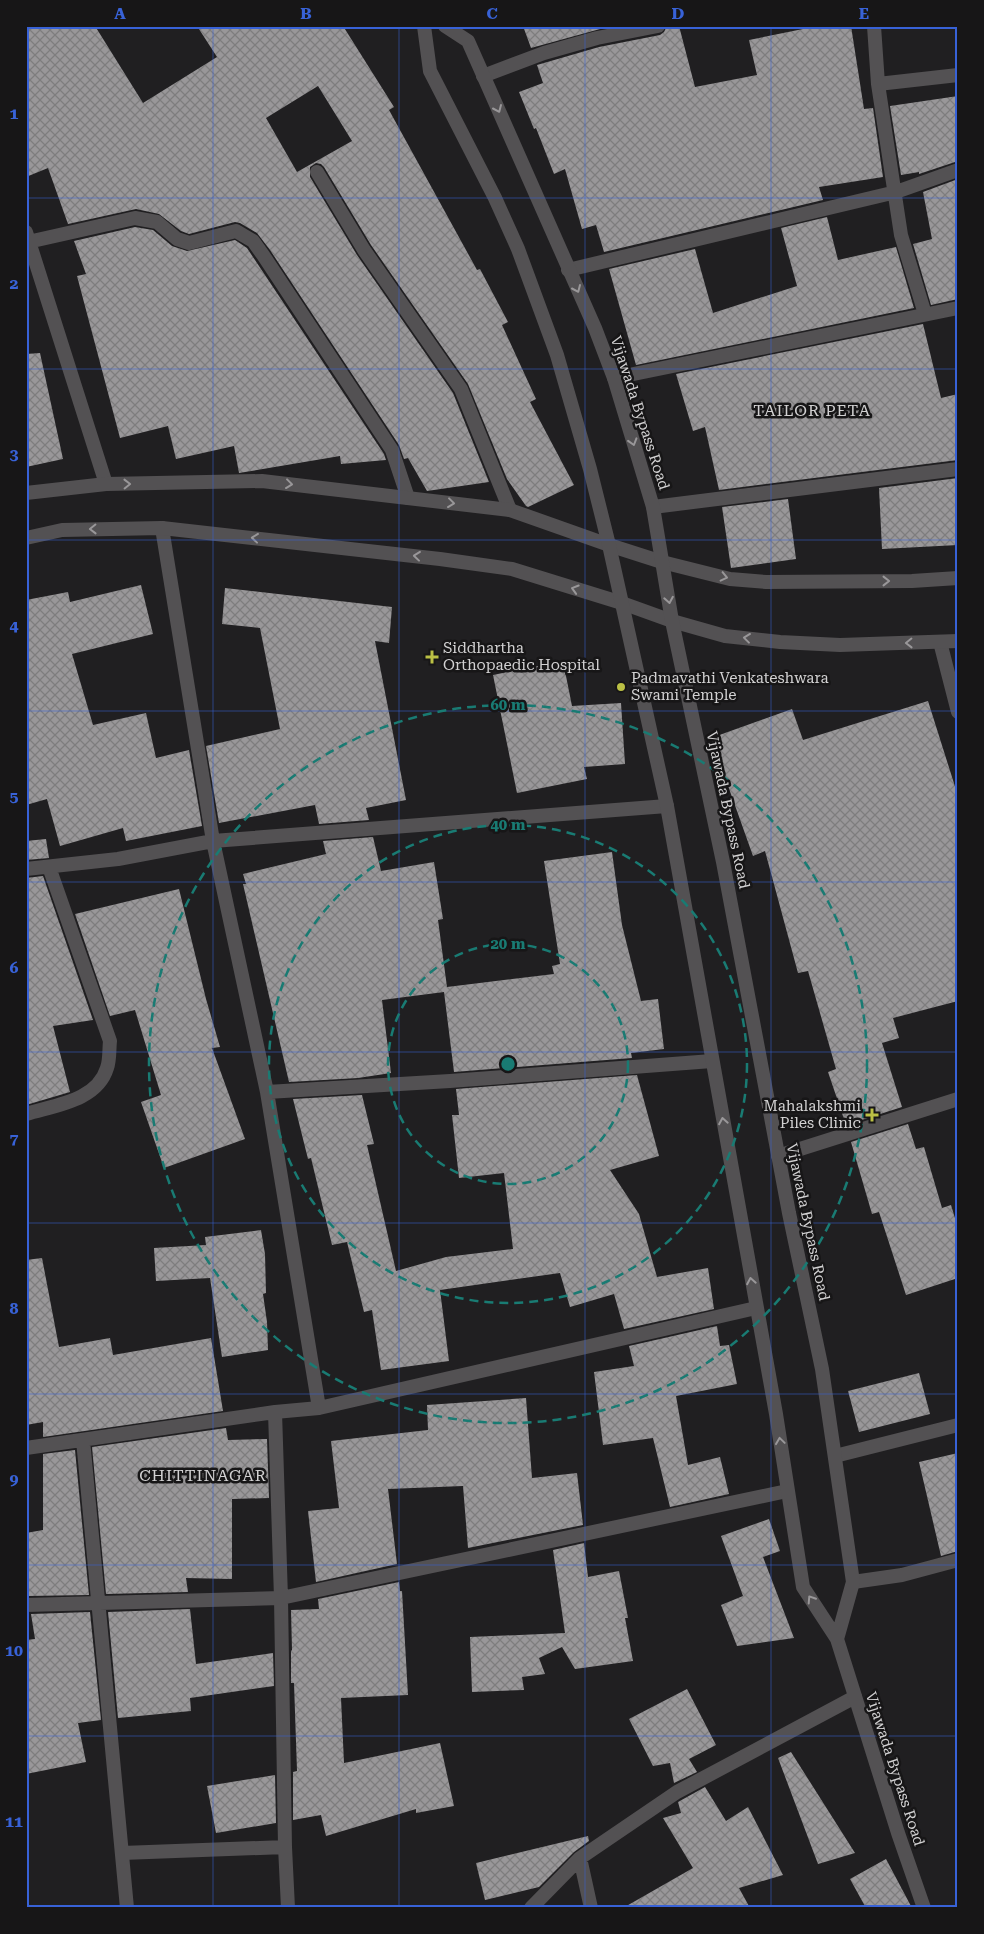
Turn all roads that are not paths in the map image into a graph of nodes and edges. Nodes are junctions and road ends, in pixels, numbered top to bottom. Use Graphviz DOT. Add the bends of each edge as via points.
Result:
graph roads {
  1 [pos="424,26"];
  2 [pos="445,26"];
  3 [pos="658,26"];
  4 [pos="874,26"];
  5 [pos="958,75"];
  6 [pos="484,76"];
  7 [pos="878,84"];
  8 [pos="958,170"];
  9 [pos="317,172"];
  10 [pos="896,192"];
  11 [pos="27,237"];
  12 [pos="568,270"];
  13 [pos="958,308"];
  14 [pos="925,314"];
  15 [pos="614,378"];
  16 [pos="958,469"];
  17 [pos="106,484"];
  18 [pos="26,493"];
  19 [pos="408,498"];
  20 [pos="653,507"];
  21 [pos="510,510"];
  22 [pos="162,528"];
  23 [pos="26,538"];
  24 [pos="609,546"];
  25 [pos="662,562"];
  26 [pos="958,578"];
  27 [pos="622,603"];
  28 [pos="672,621"];
  29 [pos="958,641"];
  30 [pos="940,642"];
  31 [pos="958,712"];
  32 [pos="667,806"];
  33 [pos="213,841"];
  34 [pos="49,867"];
  35 [pos="26,869"];
  36 [pos="712,1061"];
  37 [pos="267,1092"];
  38 [pos="958,1099"];
  39 [pos="26,1114"];
  40 [pos="778,1156"];
  41 [pos="756,1308"];
  42 [pos="319,1408"];
  43 [pos="275,1412"];
  44 [pos="958,1424"];
  45 [pos="83,1440"];
  46 [pos="26,1448"];
  47 [pos="835,1456"];
  48 [pos="787,1491"];
  49 [pos="958,1560"];
  50 [pos="853,1582"];
  51 [pos="281,1598"];
  52 [pos="99,1602"];
  53 [pos="26,1605"];
  54 [pos="838,1640"];
  55 [pos="855,1697"];
  56 [pos="285,1847"];
  57 [pos="122,1853"];
  58 [pos="580,1858"];
  59 [pos="127,1908"];
  60 [pos="288,1908"];
  61 [pos="531,1908"];
  62 [pos="591,1908"];
  63 [pos="924,1908"];
  1 -- 24 [label="street, Vijawada Bypass Road" via="430,71 518,249 557,355"];
  2 -- 6 [label="street, Vijawada Bypass Road" via="468,41"];
  3 -- 6 [label="street" via="544,53"];
  4 -- 7 [label="street"];
  5 -- 7 [label="street"];
  6 -- 12 [label="street, Vijawada Bypass Road, one-way"];
  7 -- 10 [label="street"];
  8 -- 10 [label="street"];
  9 -- 21 [label="street" via="364,250 460,389"];
  10 -- 12 [label="street"];
  10 -- 14 [label="street" via="901,235"];
  11 -- 17 [label="street"];
  11 -- 19 [label="street" via="135,218 157,222 177,239 189,243 236,231 252,241 392,450"];
  12 -- 15 [label="street, Vijawada Bypass Road, one-way"];
  13 -- 14 [label="street"];
  14 -- 15 [label="street"];
  15 -- 20 [label="street, Vijawada Bypass Road, one-way"];
  16 -- 20 [label="street"];
  17 -- 18 [label="street"];
  17 -- 19 [label="street, one-way" via="262,481"];
  19 -- 21 [label="street, one-way"];
  20 -- 25 [label="street, Vijawada Bypass Road"];
  21 -- 24 [label="street"];
  22 -- 23 [label="street, one-way" via="62,530"];
  27 -- 22 [label="street, one-way" via="512,569"];
  22 -- 33 [label="street"];
  24 -- 25 [label="street"];
  24 -- 27 [label="street, Vijawada Bypass Road"];
  25 -- 26 [label="street, one-way" via="730,579 766,582"];
  25 -- 28 [label="street, Vijawada Bypass Road, one-way"];
  27 -- 28 [label="street"];
  27 -- 32 [label="street, Vijawada Bypass Road"];
  30 -- 28 [label="street, one-way" via="840,645 780,642 725,636"];
  28 -- 40 [label="street, Vijawada Bypass Road" via="723,862"];
  29 -- 30 [label="street"];
  30 -- 31 [label="street"];
  32 -- 33 [label="street"];
  32 -- 36 [label="street, Vijawada Bypass Road"];
  33 -- 34 [label="street" via="118,859"];
  33 -- 37 [label="street"];
  34 -- 35 [label="street"];
  34 -- 39 [label="street" via="110,1041 107,1068 97,1087 81,1097"];
  36 -- 37 [label="street"];
  41 -- 36 [label="street, Vijawada Bypass Road, one-way"];
  37 -- 42 [label="street"];
  38 -- 40 [label="street"];
  40 -- 47 [label="street, Vijawada Bypass Road" via="822,1369"];
  41 -- 42 [label="street"];
  48 -- 41 [label="street, Vijawada Bypass Road, one-way"];
  42 -- 43 [label="street"];
  43 -- 45 [label="street"];
  43 -- 51 [label="street"];
  44 -- 47 [label="street"];
  45 -- 46 [label="street"];
  45 -- 52 [label="street"];
  47 -- 50 [label="street, Vijawada Bypass Road"];
  48 -- 51 [label="street"];
  54 -- 48 [label="street, Vijawada Bypass Road, one-way" via="803,1587"];
  49 -- 50 [label="street" via="902,1575"];
  50 -- 54 [label="street, Vijawada Bypass Road"];
  51 -- 52 [label="street"];
  51 -- 56 [label="street"];
  52 -- 53 [label="street"];
  52 -- 57 [label="street"];
  54 -- 55 [label="street, Vijawada Bypass Road"];
  55 -- 58 [label="street" via="677,1792"];
  55 -- 63 [label="street, Vijawada Bypass Road"];
  56 -- 57 [label="street"];
  56 -- 60 [label="street"];
  57 -- 59 [label="street"];
  58 -- 61 [label="street"];
  58 -- 62 [label="street"];
}
